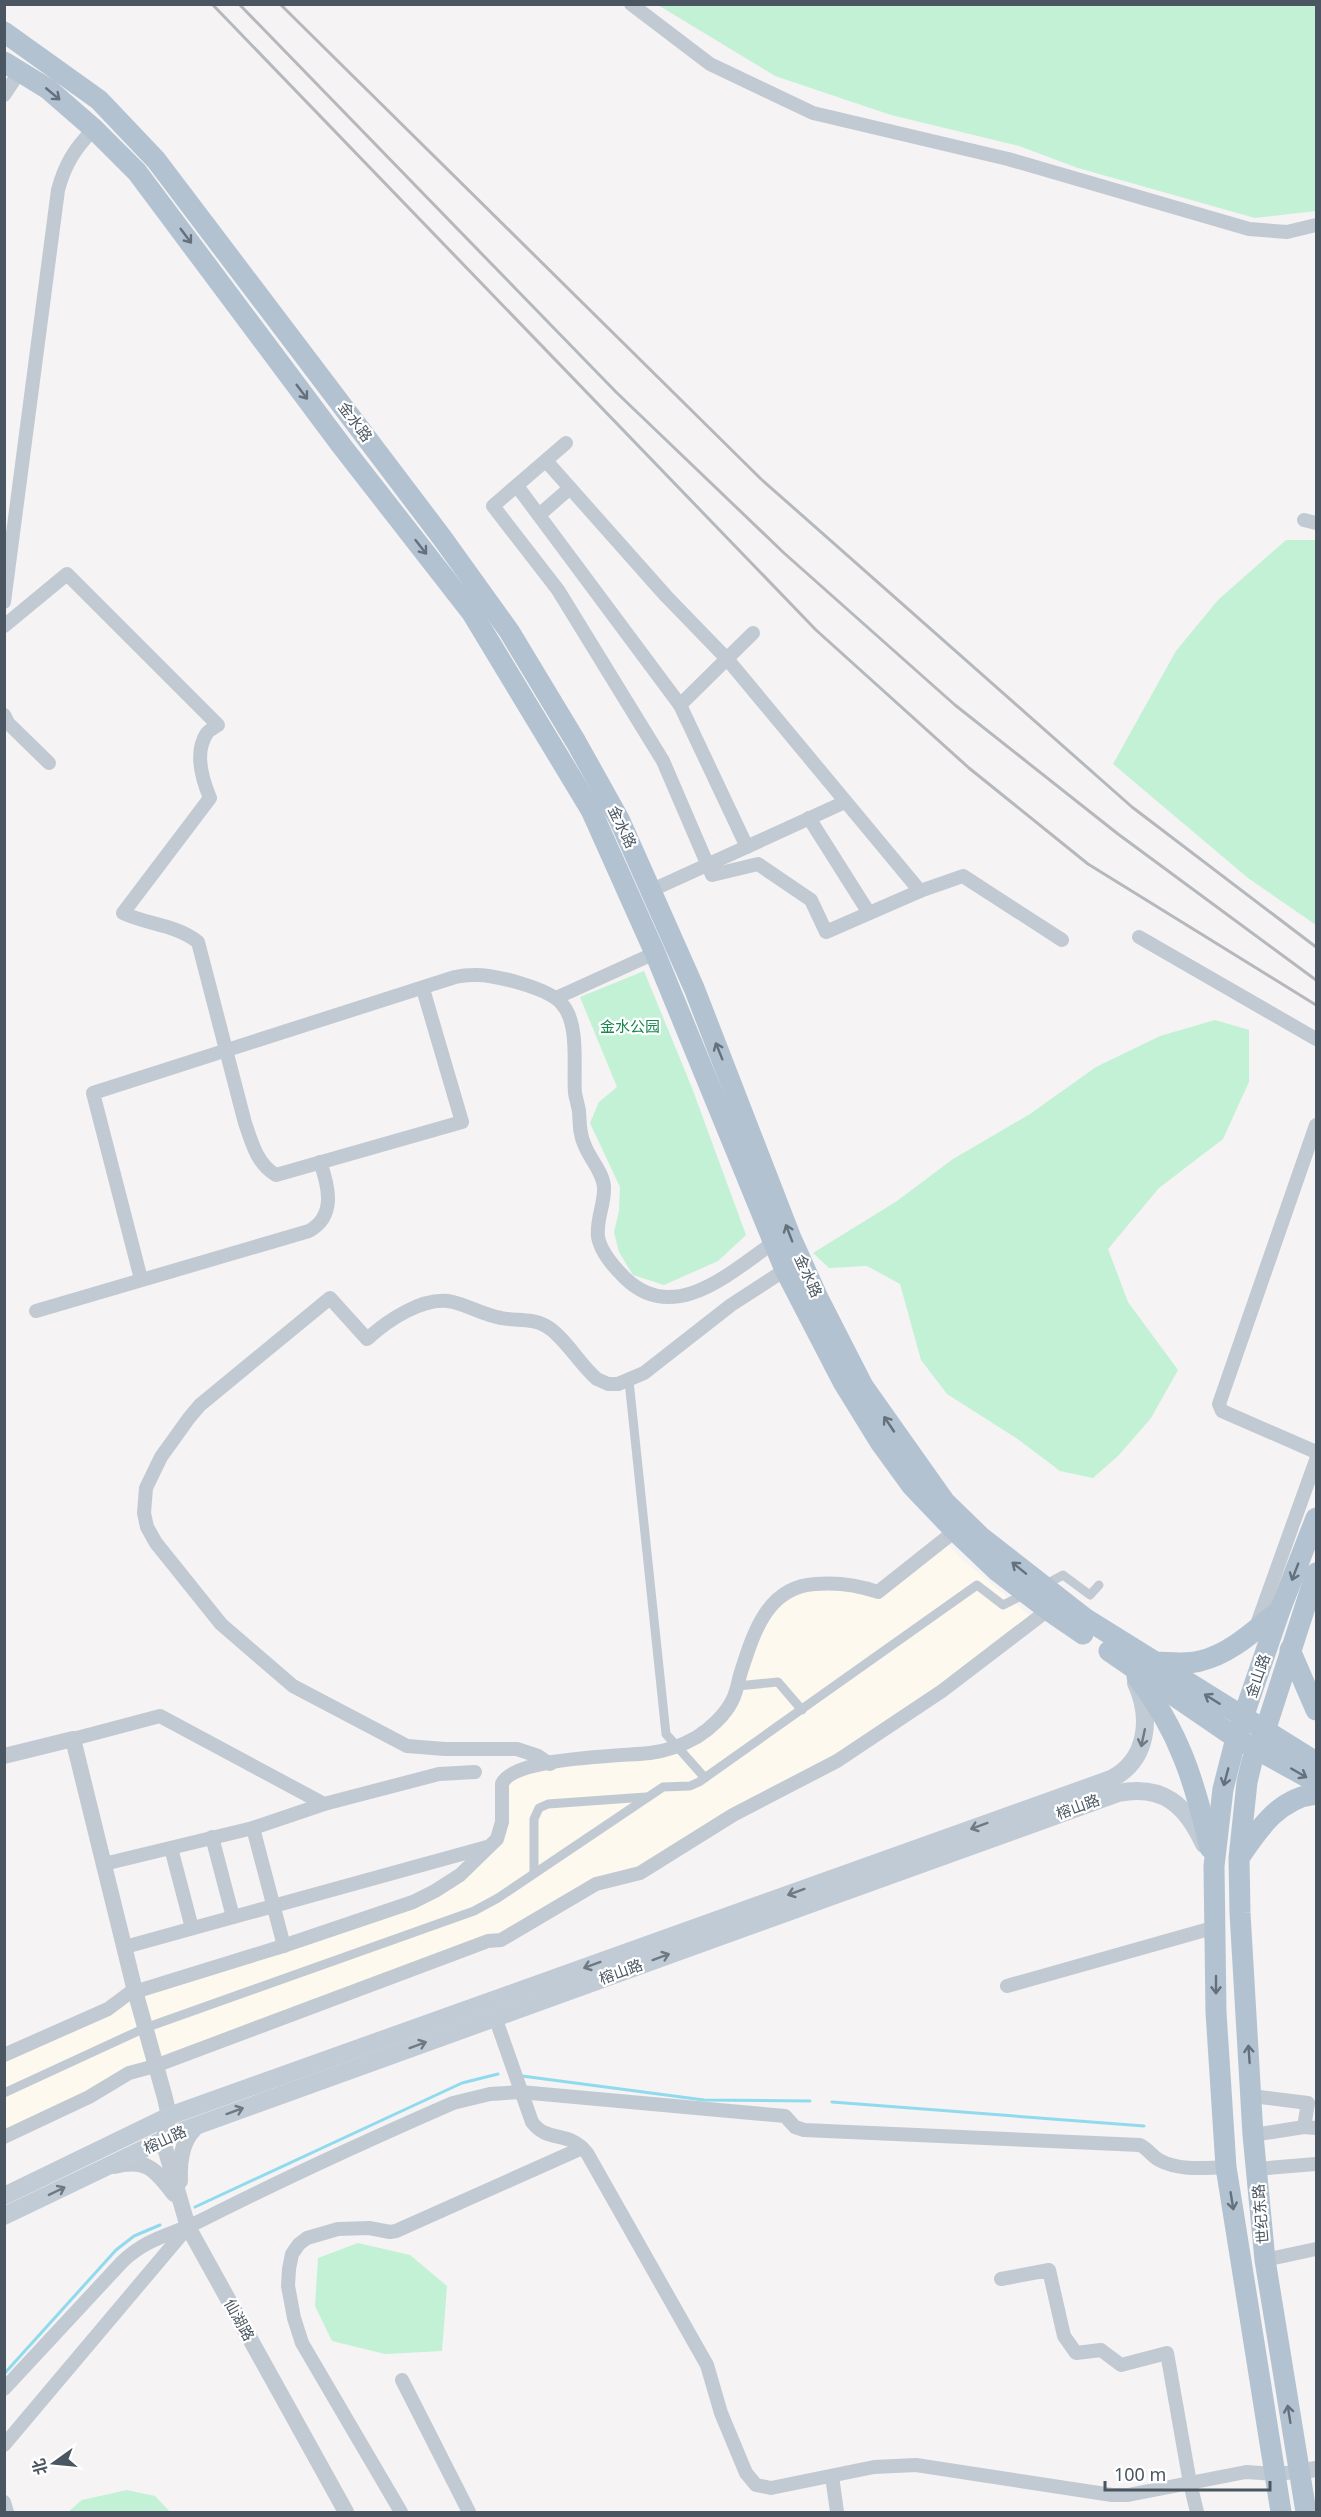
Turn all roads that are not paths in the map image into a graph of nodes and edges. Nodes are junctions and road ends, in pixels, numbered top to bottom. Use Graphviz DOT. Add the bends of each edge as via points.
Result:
graph roads {
  1 [pos="631,4"];
  2 [pos="4,32"];
  3 [pos="12,66"];
  4 [pos="4,94"];
  5 [pos="94,129"];
  6 [pos="1317,225"];
  7 [pos="566,443"];
  8 [pos="547,462"];
  9 [pos="517,486"];
  10 [pos="570,488"];
  11 [pos="539,514"];
  12 [pos="4,602"];
  13 [pos="4,626"];
  14 [pos="753,633"];
  15 [pos="728,660"];
  16 [pos="680,705"];
  17 [pos="4,715"];
  18 [pos="49,763"];
  19 [pos="845,802"];
  20 [pos="809,819"];
  21 [pos="747,847"];
  22 [pos="706,865"];
  23 [pos="652,890"];
  24 [pos="920,891"];
  25 [pos="868,913"];
  26 [pos="1139,937"];
  27 [pos="1062,940"];
  28 [pos="655,953"];
  29 [pos="423,989"];
  30 [pos="556,998"];
  31 [pos="1317,1039"];
  32 [pos="227,1050"];
  33 [pos="1317,1125"];
  34 [pos="320,1162"];
  35 [pos="773,1243"];
  36 [pos="785,1270"];
  37 [pos="141,1279"];
  38 [pos="36,1311"];
  39 [pos="629,1381"];
  40 [pos="1317,1452"];
  41 [pos="1317,1460"];
  42 [pos="1317,1518"];
  43 [pos="955,1531"];
  44 [pos="1315,1583"];
  45 [pos="1099,1585"];
  46 [pos="1048,1610"];
  47 [pos="1280,1610"];
  48 [pos="1256,1629"];
  49 [pos="1290,1650"];
  50 [pos="1126,1662"];
  51 [pos="1152,1662"];
  52 [pos="737,1686"];
  53 [pos="802,1710"];
  54 [pos="1317,1710"];
  55 [pos="1240,1728"];
  56 [pos="73,1739"];
  57 [pos="1261,1740"];
  58 [pos="677,1746"];
  59 [pos="4,1756"];
  60 [pos="1317,1762"];
  61 [pos="550,1764"];
  62 [pos="476,1772"];
  63 [pos="705,1778"];
  64 [pos="1317,1782"];
  65 [pos="1317,1794"];
  66 [pos="647,1797"];
  67 [pos="324,1804"];
  68 [pos="253,1828"];
  69 [pos="212,1838"];
  70 [pos="489,1846"];
  71 [pos="171,1848"];
  72 [pos="1239,1858"];
  73 [pos="104,1864"];
  74 [pos="1214,1866"];
  75 [pos="534,1873"];
  76 [pos="273,1906"];
  77 [pos="233,1917"];
  78 [pos="1216,1927"];
  79 [pos="192,1928"];
  80 [pos="284,1946"];
  81 [pos="125,1947"];
  82 [pos="1006,1986"];
  83 [pos="135,1991"];
  84 [pos="495,2017"];
  85 [pos="145,2028"];
  86 [pos="4,2055"];
  87 [pos="155,2066"];
  88 [pos="520,2092"];
  89 [pos="4,2093"];
  90 [pos="1252,2096"];
  91 [pos="1312,2104"];
  92 [pos="174,2108"];
  93 [pos="201,2124"];
  94 [pos="1310,2128"];
  95 [pos="1254,2135"];
  96 [pos="4,2137"];
  97 [pos="163,2140"];
  98 [pos="582,2148"];
  99 [pos="1317,2164"];
  100 [pos="107,2167"];
  101 [pos="1226,2167"];
  102 [pos="1256,2169"];
  103 [pos="4,2196"];
  104 [pos="181,2203"];
  105 [pos="4,2216"];
  106 [pos="188,2227"];
  107 [pos="1317,2249"];
  108 [pos="1265,2260"];
  109 [pos="1001,2279"];
  110 [pos="402,2380"];
  111 [pos="4,2389"];
  112 [pos="4,2445"];
  113 [pos="1307,2470"];
  114 [pos="1274,2474"];
  115 [pos="832,2476"];
  116 [pos="1190,2484"];
  117 [pos="4,2502"];
  118 [pos="7,2512"];
  119 [pos="346,2512"];
  120 [pos="401,2512"];
  121 [pos="469,2512"];
  122 [pos="837,2512"];
  123 [pos="1197,2512"];
  124 [pos="1281,2512"];
  125 [pos="1306,2512"];
  1 -- 6 [label="street" via="710,64 813,113 1008,159 1249,229 1287,232"];
  2 -- 23 [label="main road, 金水路" via="99,100 156,160 374,448 509,631 598,780"];
  3 -- 4 [label="street"];
  3 -- 5 [label="main road, 金水路, one-way" via="48,89"];
  5 -- 12 [label="street" via="72,152 58,190"];
  5 -- 28 [label="main road, 金水路, one-way" via="138,172 472,613 591,810"];
  7 -- 8 [label="street"];
  8 -- 9 [label="street"];
  8 -- 10 [label="street"];
  9 -- 11 [label="street"];
  9 -- 22 [label="street" via="493,506 558,590 663,761"];
  10 -- 11 [label="street"];
  10 -- 15 [label="street"];
  11 -- 16 [label="street"];
  13 -- 32 [label="street" via="67,574 218,724 207,733 200,754 201,778 210,798 123,913 138,921 185,932 198,942"];
  14 -- 15 [label="street"];
  15 -- 16 [label="street"];
  15 -- 19 [label="street"];
  16 -- 21 [label="street"];
  17 -- 18 [label="street"];
  19 -- 20 [label="street"];
  19 -- 24 [label="street"];
  20 -- 21 [label="street"];
  20 -- 25 [label="street"];
  21 -- 22 [label="street"];
  22 -- 23 [label="street"];
  22 -- 25 [label="street" via="712,875 758,864 811,900 826,932"];
  51 -- 23 [label="main road, 金水路, one-way" via="1086,1619 981,1537 952,1509 863,1386 791,1238"];
  24 -- 25 [label="street"];
  24 -- 27 [label="street" via="963,876"];
  26 -- 31 [label="street"];
  28 -- 30 [label="street"];
  28 -- 35 [label="main road, 金水路"];
  29 -- 30 [label="street" via="473,975 504,979"];
  29 -- 32 [label="street"];
  29 -- 34 [label="street" via="462,1122"];
  30 -- 35 [label="street" via="564,1006 576,1054 575,1095 580,1132 604,1187 598,1236 602,1250 615,1268 654,1295 673,1298 714,1284"];
  32 -- 34 [label="street" via="245,1123 262,1164 276,1175"];
  32 -- 37 [label="street" via="93,1093"];
  33 -- 40 [label="street" via="1219,1404 1222,1411"];
  34 -- 37 [label="street" via="329,1197 316,1227"];
  35 -- 36 [label="main road, 金水路"];
  36 -- 39 [label="street"];
  36 -- 43 [label="main road, 金水路" via="818,1336 880,1442 912,1486"];
  37 -- 38 [label="street"];
  39 -- 58 [label="street" via="666,1734"];
  39 -- 61 [label="street" via="608,1384 597,1379 551,1329 538,1323 502,1318 450,1301 439,1302 400,1313 367,1339 330,1298 201,1404 160,1457 146,1488 144,1513 156,1543 221,1624 293,1686 407,1746 517,1749"];
  41 -- 48 [label="street"];
  42 -- 47 [label="main road, 金山路, one-way"];
  43 -- 46 [label="main road, 金水路" via="997,1571"];
  43 -- 52 [label="street" via="878,1592 826,1583 796,1587 782,1596 760,1621"];
  44 -- 49 [label="main road, 金山路"];
  45 -- 53 [label="street" via="1090,1595 1063,1575 1003,1605 977,1585"];
  46 -- 50 [label="main road, 金水路"];
  46 -- 87 [label="street" via="942,1691 837,1761 733,1815 640,1873 596,1884 501,1940 488,1941"];
  47 -- 48 [label="main road"];
  47 -- 55 [label="main road, 金山路"];
  48 -- 51 [label="main road" via="1235,1646 1199,1661"];
  49 -- 54 [label="main road"];
  49 -- 57 [label="main road, 金山路"];
  50 -- 55 [label="main road, 金水路"];
  50 -- 74 [label="main road" via="1151,1695 1189,1766"];
  50 -- 92 [label="main road, 榕山路, one-way" via="1144,1703 1144,1740 1132,1764 1111,1779"];
  55 -- 51 [label="main road, 金水路, one-way"];
  52 -- 53 [label="street" via="778,1682"];
  52 -- 58 [label="street" via="732,1702 713,1725"];
  53 -- 63 [label="street"];
  55 -- 57 [label="main road"];
  55 -- 74 [label="main road, 金山路, one-way" via="1223,1789"];
  56 -- 59 [label="street"];
  56 -- 67 [label="street" via="160,1716"];
  56 -- 73 [label="street"];
  57 -- 60 [label="main road"];
  57 -- 64 [label="main road, one-way"];
  57 -- 72 [label="main road, 金山路" via="1247,1782"];
  58 -- 61 [label="street" via="651,1753 590,1756"];
  58 -- 63 [label="street"];
  61 -- 70 [label="street" via="511,1773 503,1780 501,1832"];
  62 -- 67 [label="street" via="439,1774"];
  63 -- 66 [label="street" via="690,1786 663,1787"];
  65 -- 72 [label="main road" via="1279,1808"];
  66 -- 75 [label="street"];
  66 -- 75 [label="street" via="542,1806 534,1819"];
  67 -- 68 [label="street"];
  68 -- 69 [label="street"];
  68 -- 76 [label="street"];
  69 -- 71 [label="street"];
  69 -- 77 [label="street"];
  70 -- 76 [label="street"];
  70 -- 80 [label="street" via="460,1875 435,1892"];
  71 -- 73 [label="street"];
  71 -- 79 [label="street"];
  90 -- 72 [label="main road, 世纪东路, one-way"];
  73 -- 81 [label="street"];
  74 -- 78 [label="main road, 世纪东路"];
  84 -- 74 [label="main road, 榕山路, one-way" via="1118,1793 1146,1790 1175,1803 1197,1829"];
  75 -- 85 [label="street" via="474,1911"];
  76 -- 77 [label="street"];
  76 -- 80 [label="street"];
  77 -- 79 [label="street"];
  78 -- 82 [label="street"];
  78 -- 101 [label="main road, 世纪东路, one-way" via="1216,2012"];
  79 -- 81 [label="street"];
  80 -- 83 [label="street"];
  81 -- 83 [label="street"];
  83 -- 85 [label="street"];
  83 -- 86 [label="street" via="108,2009"];
  84 -- 88 [label="street"];
  93 -- 84 [label="main road, 榕山路, one-way"];
  85 -- 87 [label="street"];
  85 -- 89 [label="street"];
  87 -- 92 [label="street"];
  87 -- 96 [label="street" via="129,2073 89,2097"];
  88 -- 98 [label="street" via="538,2131 573,2140"];
  88 -- 101 [label="street" via="785,2116 804,2130 1140,2145 1169,2165"];
  88 -- 106 [label="street" via="453,2103 312,2164"];
  90 -- 91 [label="street"];
  90 -- 95 [label="main road, 世纪东路"];
  91 -- 94 [label="street"];
  92 -- 97 [label="street"];
  92 -- 103 [label="main road, 榕山路" via="149,2126"];
  93 -- 97 [label="main road, 榕山路"];
  93 -- 104 [label="street" via="190,2132 182,2149"];
  94 -- 95 [label="street"];
  95 -- 102 [label="main road, 世纪东路"];
  97 -- 100 [label="main road, 榕山路"];
  97 -- 104 [label="street, 仙湖路"];
  98 -- 115 [label="street" via="707,2365 721,2413 750,2481 771,2488"];
  98 -- 120 [label="street" via="396,2231 355,2228 321,2233 299,2244 292,2254 288,2286 302,2343"];
  99 -- 102 [label="street"];
  100 -- 104 [label="street" via="144,2164 159,2174"];
  105 -- 100 [label="main road, 榕山路, one-way"];
  101 -- 114 [label="main road, 世纪东路, one-way"];
  102 -- 108 [label="main road, 世纪东路"];
  104 -- 106 [label="street, 仙湖路"];
  106 -- 111 [label="street" via="149,2241 130,2254"];
  106 -- 112 [label="street"];
  106 -- 119 [label="street, 仙湖路"];
  107 -- 108 [label="street"];
  113 -- 108 [label="main road, 世纪东路, one-way"];
  109 -- 116 [label="street" via="1049,2270 1064,2336 1076,2353 1101,2350 1121,2365 1167,2353"];
  110 -- 121 [label="street"];
  113 -- 114 [label="street"];
  113 -- 125 [label="main road, 世纪东路"];
  114 -- 116 [label="street" via="1246,2472"];
  114 -- 124 [label="main road, 世纪东路"];
  115 -- 116 [label="street" via="891,2465 916,2465 1112,2495"];
  115 -- 122 [label="street"];
  116 -- 123 [label="street"];
  117 -- 118 [label="street"];
}
